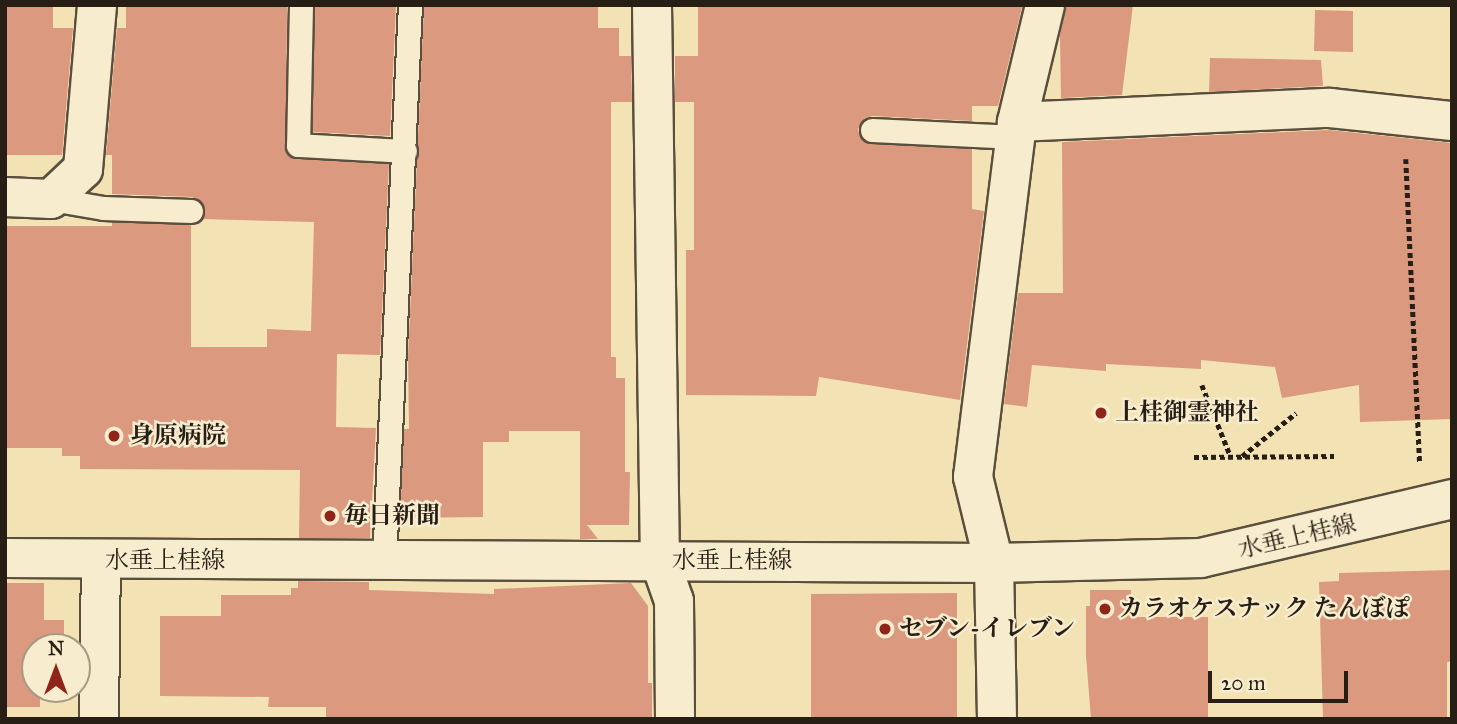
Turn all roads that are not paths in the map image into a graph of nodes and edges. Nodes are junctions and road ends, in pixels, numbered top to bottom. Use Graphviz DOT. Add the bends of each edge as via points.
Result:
graph roads {
  1 [pos="97,5"];
  2 [pos="301,5"];
  3 [pos="410,5"];
  4 [pos="652,5"];
  5 [pos="1045,5"];
  6 [pos="1452,121"];
  7 [pos="1016,129"];
  8 [pos="872,130"];
  9 [pos="405,151"];
  10 [pos="5,197"];
  11 [pos="51,199"];
  12 [pos="191,211"];
  13 [pos="1436,503"];
  14 [pos="5,558"];
  15 [pos="101,561"];
  16 [pos="660,561"];
  17 [pos="384,562"];
  18 [pos="994,563"];
  19 [pos="99,719"];
  20 [pos="675,719"];
  21 [pos="997,719"];
  1 -- 11 [label="street" via="83,169"];
  2 -- 9 [label="lane" via="298,145"];
  3 -- 9 [label="lane"];
  4 -- 16 [label="street"];
  5 -- 7 [label="street"];
  6 -- 7 [label="street" via="1330,108"];
  7 -- 8 [label="lane"];
  7 -- 18 [label="street" via="973,477"];
  9 -- 17 [label="lane"];
  10 -- 11 [label="street"];
  11 -- 12 [label="lane" via="103,208"];
  13 -- 18 [label="street, 水垂上桂線" via="1201,558"];
  14 -- 15 [label="street, 水垂上桂線"];
  15 -- 17 [label="street, 水垂上桂線"];
  15 -- 19 [label="street"];
  16 -- 17 [label="street, 水垂上桂線"];
  16 -- 18 [label="street, 水垂上桂線"];
  16 -- 20 [label="street" via="674,601"];
  18 -- 21 [label="street"];
}
